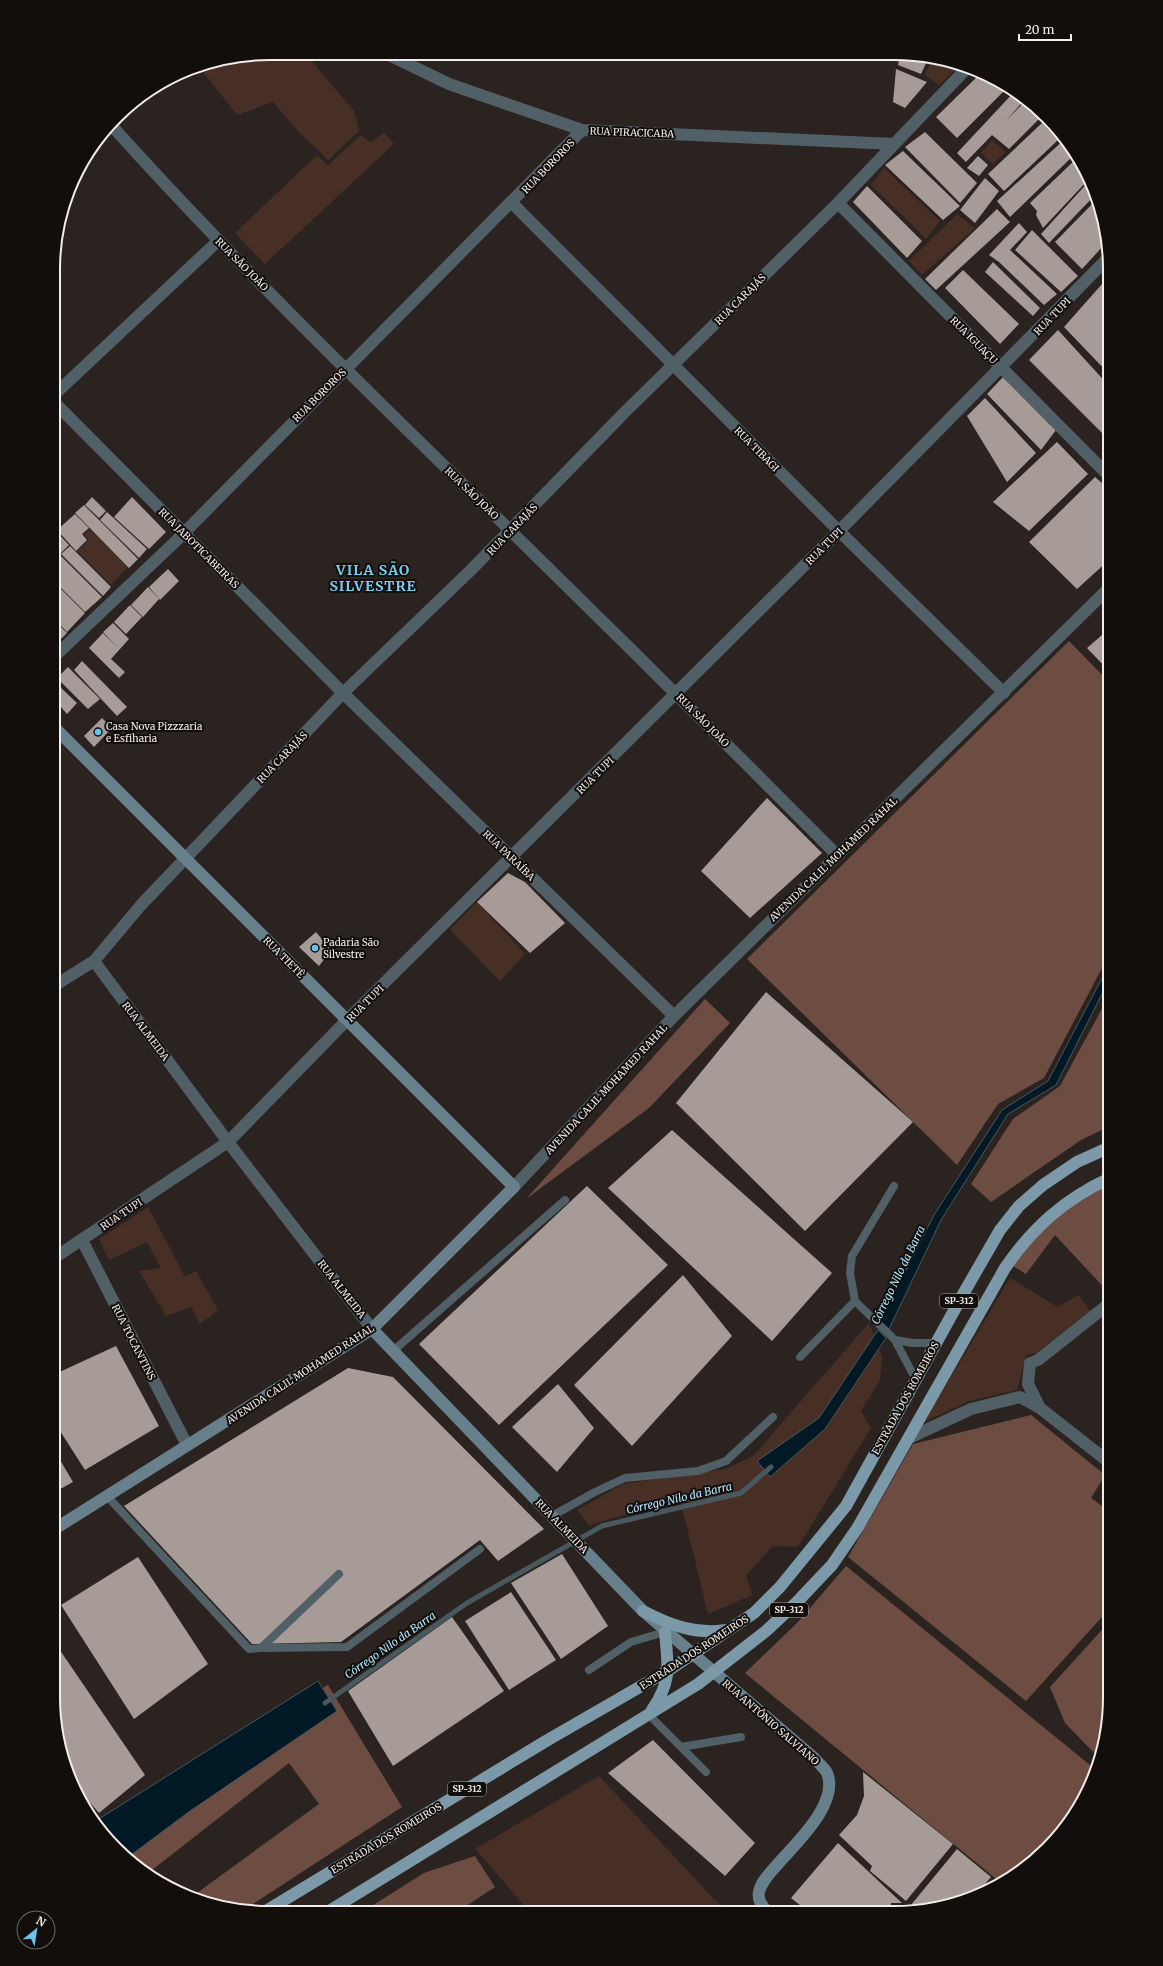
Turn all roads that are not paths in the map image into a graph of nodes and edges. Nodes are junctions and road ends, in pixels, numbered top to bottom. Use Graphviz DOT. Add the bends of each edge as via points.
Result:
graph roads {
  1 [pos="399,60"];
  2 [pos="963,72"];
  3 [pos="114,128"];
  4 [pos="582,130"];
  5 [pos="894,144"];
  6 [pos="512,203"];
  7 [pos="838,203"];
  8 [pos="218,241"];
  9 [pos="1103,263"];
  10 [pos="674,365"];
  11 [pos="1002,367"];
  12 [pos="345,369"];
  13 [pos="60,389"];
  14 [pos="60,408"];
  15 [pos="1103,470"];
  16 [pos="510,531"];
  17 [pos="839,531"];
  18 [pos="183,532"];
  19 [pos="1103,594"];
  20 [pos="60,651"];
  21 [pos="344,693"];
  22 [pos="675,693"];
  23 [pos="1004,693"];
  24 [pos="60,733"];
  25 [pos="837,855"];
  26 [pos="185,858"];
  27 [pos="512,858"];
  28 [pos="94,961"];
  29 [pos="60,982"];
  30 [pos="674,1016"];
  31 [pos="347,1020"];
  32 [pos="228,1142"];
  33 [pos="1103,1151"];
  34 [pos="1103,1182"];
  35 [pos="894,1186"];
  36 [pos="514,1187"];
  37 [pos="565,1200"];
  38 [pos="82,1240"];
  39 [pos="60,1254"];
  40 [pos="855,1301"];
  41 [pos="1103,1309"];
  42 [pos="372,1329"];
  43 [pos="893,1338"];
  44 [pos="936,1343"];
  45 [pos="392,1351"];
  46 [pos="800,1358"];
  47 [pos="916,1380"];
  48 [pos="1040,1408"];
  49 [pos="773,1417"];
  50 [pos="909,1438"];
  51 [pos="187,1445"];
  52 [pos="1103,1458"];
  53 [pos="106,1496"];
  54 [pos="552,1516"];
  55 [pos="60,1526"];
  56 [pos="480,1549"];
  57 [pos="339,1574"];
  58 [pos="643,1611"];
  59 [pos="731,1629"];
  60 [pos="665,1632"];
  61 [pos="261,1648"];
  62 [pos="693,1654"];
  63 [pos="589,1670"];
  64 [pos="669,1670"];
  65 [pos="713,1672"];
  66 [pos="649,1714"];
  67 [pos="741,1737"];
  68 [pos="681,1747"];
  69 [pos="706,1772"];
  70 [pos="274,1906"];
  71 [pos="337,1906"];
  72 [pos="761,1906"];
  1 -- 4 [label="street, RUA PIRACICABA" via="449,84"];
  2 -- 5 [label="street, RUA CARAJÁS"];
  3 -- 8 [label="street, RUA SÃO JOÃO"];
  4 -- 5 [label="street, RUA PIRACICABA"];
  4 -- 6 [label="street, RUA BOROROS"];
  5 -- 7 [label="street, RUA CARAJÁS"];
  6 -- 10 [label="street, RUA TIBAGI"];
  6 -- 12 [label="street, RUA BOROROS"];
  7 -- 10 [label="street, RUA CARAJÁS"];
  7 -- 11 [label="street, RUA IGUAÇU"];
  8 -- 12 [label="street, RUA SÃO JOÃO"];
  8 -- 13 [label="street"];
  9 -- 11 [label="street, RUA TUPI"];
  10 -- 16 [label="street, RUA CARAJÁS"];
  10 -- 17 [label="street, RUA TIBAGI"];
  11 -- 15 [label="street, RUA IGUAÇU"];
  11 -- 17 [label="street, RUA TUPI"];
  12 -- 16 [label="street, RUA SÃO JOÃO"];
  12 -- 18 [label="street, RUA BOROROS"];
  14 -- 18 [label="street, RUA JABOTICABEIRAS"];
  16 -- 21 [label="street, RUA CARAJÁS"];
  16 -- 22 [label="street, RUA SÃO JOÃO"];
  17 -- 22 [label="street, RUA TUPI"];
  17 -- 23 [label="street, RUA TIBAGI"];
  18 -- 20 [label="street, RUA BOROROS"];
  18 -- 21 [label="street, RUA JABOTICABEIRAS"];
  19 -- 23 [label="street, AVENIDA CALIL MOHAMED RAHAL"];
  21 -- 26 [label="street, RUA CARAJÁS"];
  21 -- 27 [label="street, RUA PARAÍBA"];
  22 -- 25 [label="street, RUA SÃO JOÃO"];
  22 -- 27 [label="street, RUA TUPI"];
  23 -- 25 [label="street, AVENIDA CALIL MOHAMED RAHAL"];
  24 -- 26 [label="street, RUA TIETÊ"];
  25 -- 30 [label="street, AVENIDA CALIL MOHAMED RAHAL"];
  26 -- 28 [label="street, RUA CARAJÁS"];
  26 -- 31 [label="street, RUA TIETÊ"];
  27 -- 30 [label="street, RUA PARAÍBA"];
  27 -- 31 [label="street, RUA TUPI"];
  28 -- 29 [label="street, RUA CARAJÁS"];
  28 -- 32 [label="street, RUA ALMEIDA"];
  30 -- 36 [label="street, AVENIDA CALIL MOHAMED RAHAL"];
  31 -- 32 [label="street, RUA TUPI"];
  31 -- 36 [label="street, RUA TIETÊ"];
  32 -- 38 [label="street, RUA TUPI"];
  32 -- 42 [label="street, RUA ALMEIDA"];
  33 -- 44 [label="main road, ESTRADA DOS ROMEIROS / SP-312" via="1077,1162 1043,1185 1019,1206 1000,1230"];
  34 -- 50 [label="main road, SP-312" via="1076,1196 1028,1236 1005,1268"];
  35 -- 40 [label="lane" via="852,1256 850,1273"];
  36 -- 42 [label="street, AVENIDA CALIL MOHAMED RAHAL"];
  37 -- 45 [label="lane"];
  38 -- 39 [label="street, RUA TUPI"];
  38 -- 51 [label="street, RUA TOCANTINS"];
  40 -- 43 [label="lane"];
  40 -- 46 [label="lane"];
  41 -- 48 [label="street" via="1038,1360 1030,1363 1028,1384"];
  42 -- 45 [label="street, RUA ALMEIDA"];
  42 -- 51 [label="street, AVENIDA CALIL MOHAMED RAHAL"];
  43 -- 44 [label="lane" via="913,1343"];
  43 -- 47 [label="lane"];
  44 -- 47 [label="main road, ESTRADA DOS ROMEIROS / SP-312"];
  45 -- 54 [label="street, RUA ALMEIDA"];
  47 -- 59 [label="main road, ESTRADA DOS ROMEIROS / SP-312" via="846,1506 780,1587 754,1613"];
  48 -- 50 [label="street" via="1020,1397 971,1409"];
  48 -- 52 [label="street"];
  49 -- 54 [label="lane" via="726,1461 698,1471 625,1478"];
  50 -- 65 [label="main road, SP-312" via="864,1518 832,1565 766,1631"];
  51 -- 53 [label="street, AVENIDA CALIL MOHAMED RAHAL"];
  53 -- 55 [label="street, AVENIDA CALIL MOHAMED RAHAL"];
  53 -- 61 [label="lane" via="249,1649"];
  54 -- 58 [label="street, RUA ALMEIDA"];
  56 -- 61 [label="lane" via="347,1647"];
  57 -- 61 [label="lane"];
  58 -- 59 [label="main road" via="667,1624 696,1631"];
  58 -- 60 [label="street, RUA ALMEIDA"];
  59 -- 62 [label="main road, ESTRADA DOS ROMEIROS / SP-312"];
  60 -- 62 [label="street, RUA ALMEIDA"];
  60 -- 63 [label="lane" via="631,1642"];
  60 -- 64 [label="main road"];
  62 -- 64 [label="main road, ESTRADA DOS ROMEIROS / SP-312"];
  62 -- 65 [label="street, RUA ANTÔNIO SALVIANO"];
  64 -- 66 [label="main road" via="661,1696"];
  64 -- 70 [label="main road, ESTRADA DOS ROMEIROS / SP-312" via="546,1741"];
  65 -- 66 [label="main road, SP-312"];
  65 -- 72 [label="street, RUA ANTÔNIO SALVIANO" via="813,1757 827,1772 830,1788 819,1816 765,1879 759,1893"];
  66 -- 68 [label="lane"];
  66 -- 71 [label="main road, SP-312"];
  67 -- 68 [label="lane"];
  68 -- 69 [label="lane"];
}
